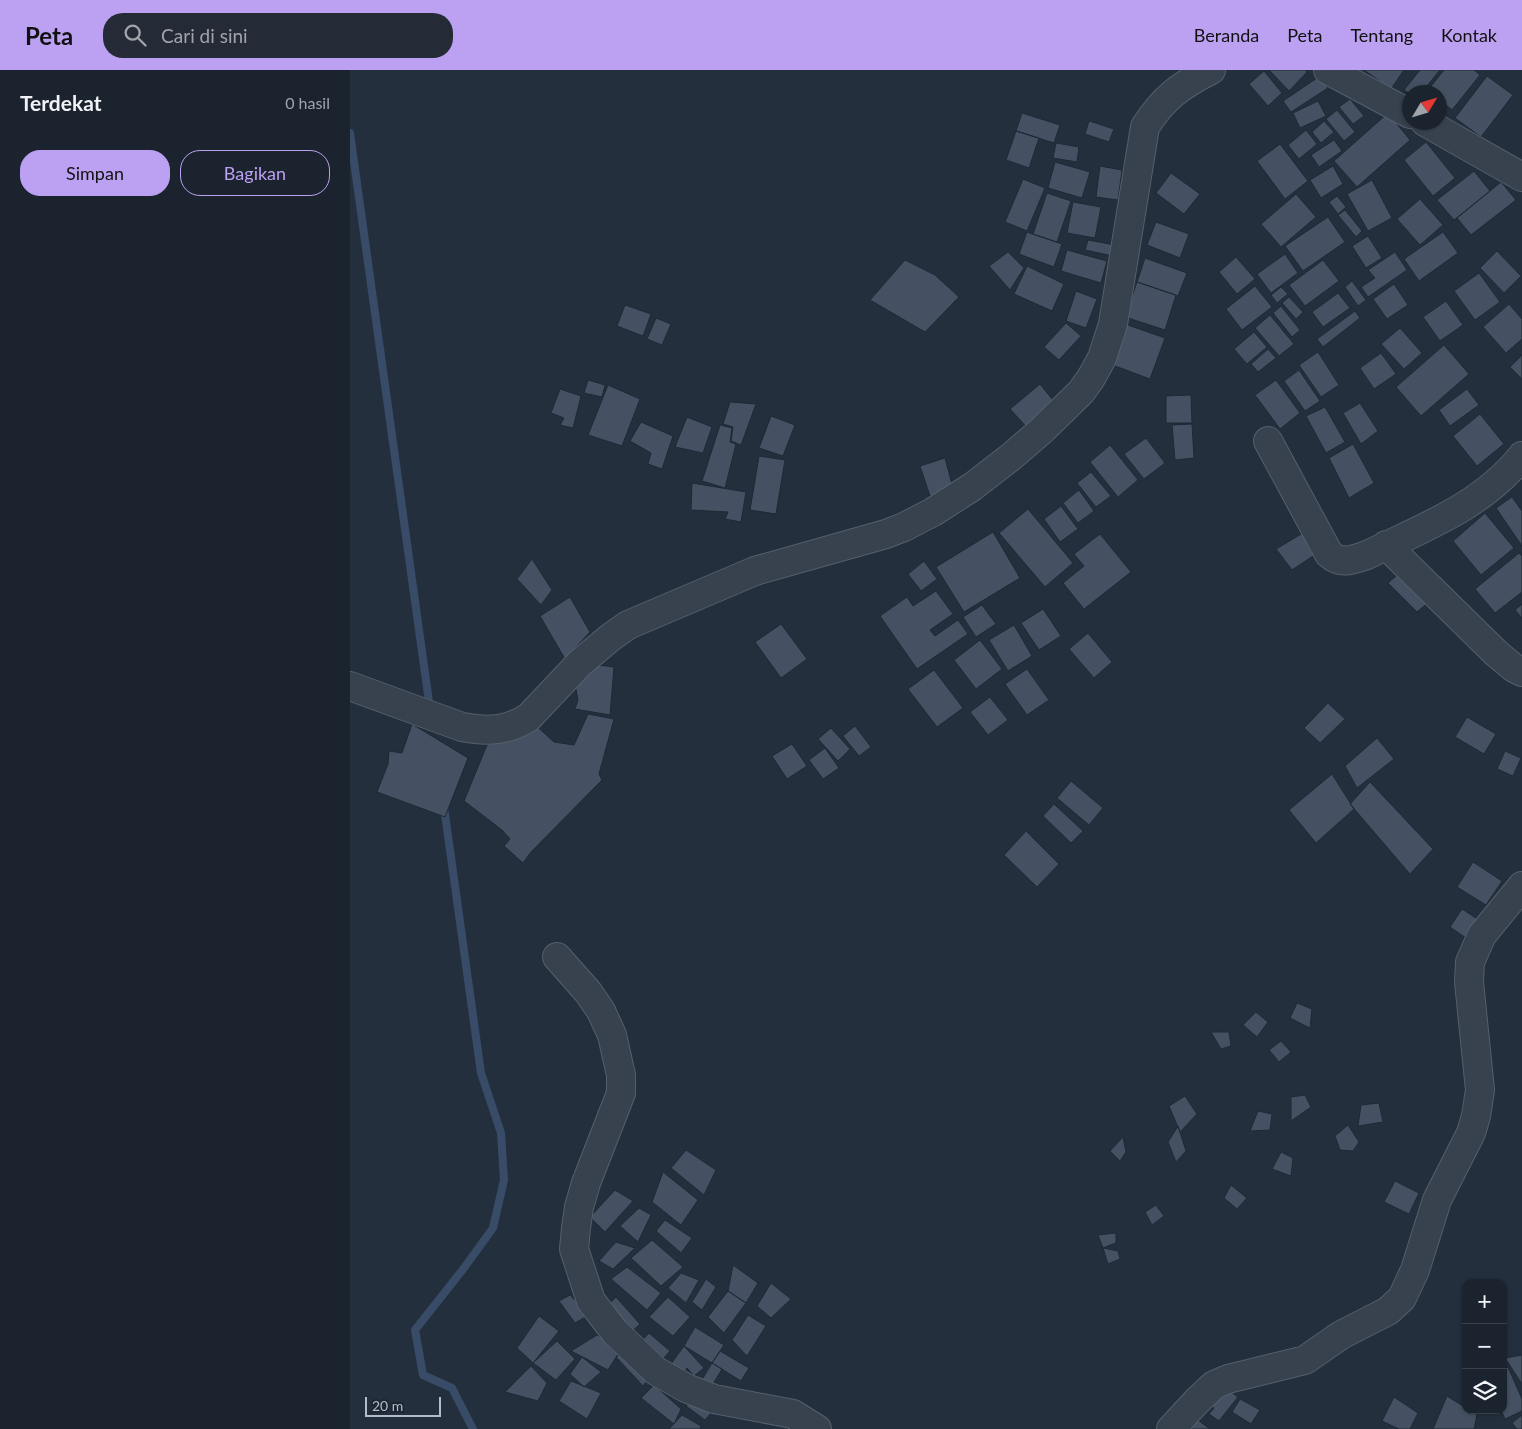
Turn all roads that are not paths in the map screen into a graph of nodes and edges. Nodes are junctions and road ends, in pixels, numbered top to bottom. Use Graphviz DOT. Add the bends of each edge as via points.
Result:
graph roads {
  1 [pos="1211,70"];
  2 [pos="1328,70"];
  3 [pos="1402,110"];
  4 [pos="1439,130"];
  5 [pos="1522,177"];
  6 [pos="1268,440"];
  7 [pos="1522,456"];
  8 [pos="1386,545"];
  9 [pos="1522,672"];
  10 [pos="350,686"];
  11 [pos="1522,886"];
  12 [pos="557,957"];
  13 [pos="817,1429"];
  14 [pos="1171,1429"];
  1 -- 10 [label="street" via="1174,92 1156,109 1146,126 1113,324 1097,368 1081,392 1012,456 972,487 904,527 755,571 628,626 580,663 522,721 502,729 462,728"];
  2 -- 3 [label="street"];
  4 -- 5 [label="street"];
  6 -- 8 [label="street" via="1328,554 1347,561"];
  7 -- 8 [label="street" via="1504,475 1450,516"];
  8 -- 9 [label="street" via="1496,653"];
  11 -- 14 [label="street" via="1482,935 1470,962 1469,982 1480,1090 1476,1116 1467,1141 1436,1200 1415,1270 1402,1298 1388,1311 1341,1335 1305,1360 1214,1385"];
  12 -- 13 [label="street" via="601,1011 612,1035 621,1075 621,1093 586,1184 576,1228 574,1249 591,1301 615,1332 656,1372 714,1399 793,1414"];
}
